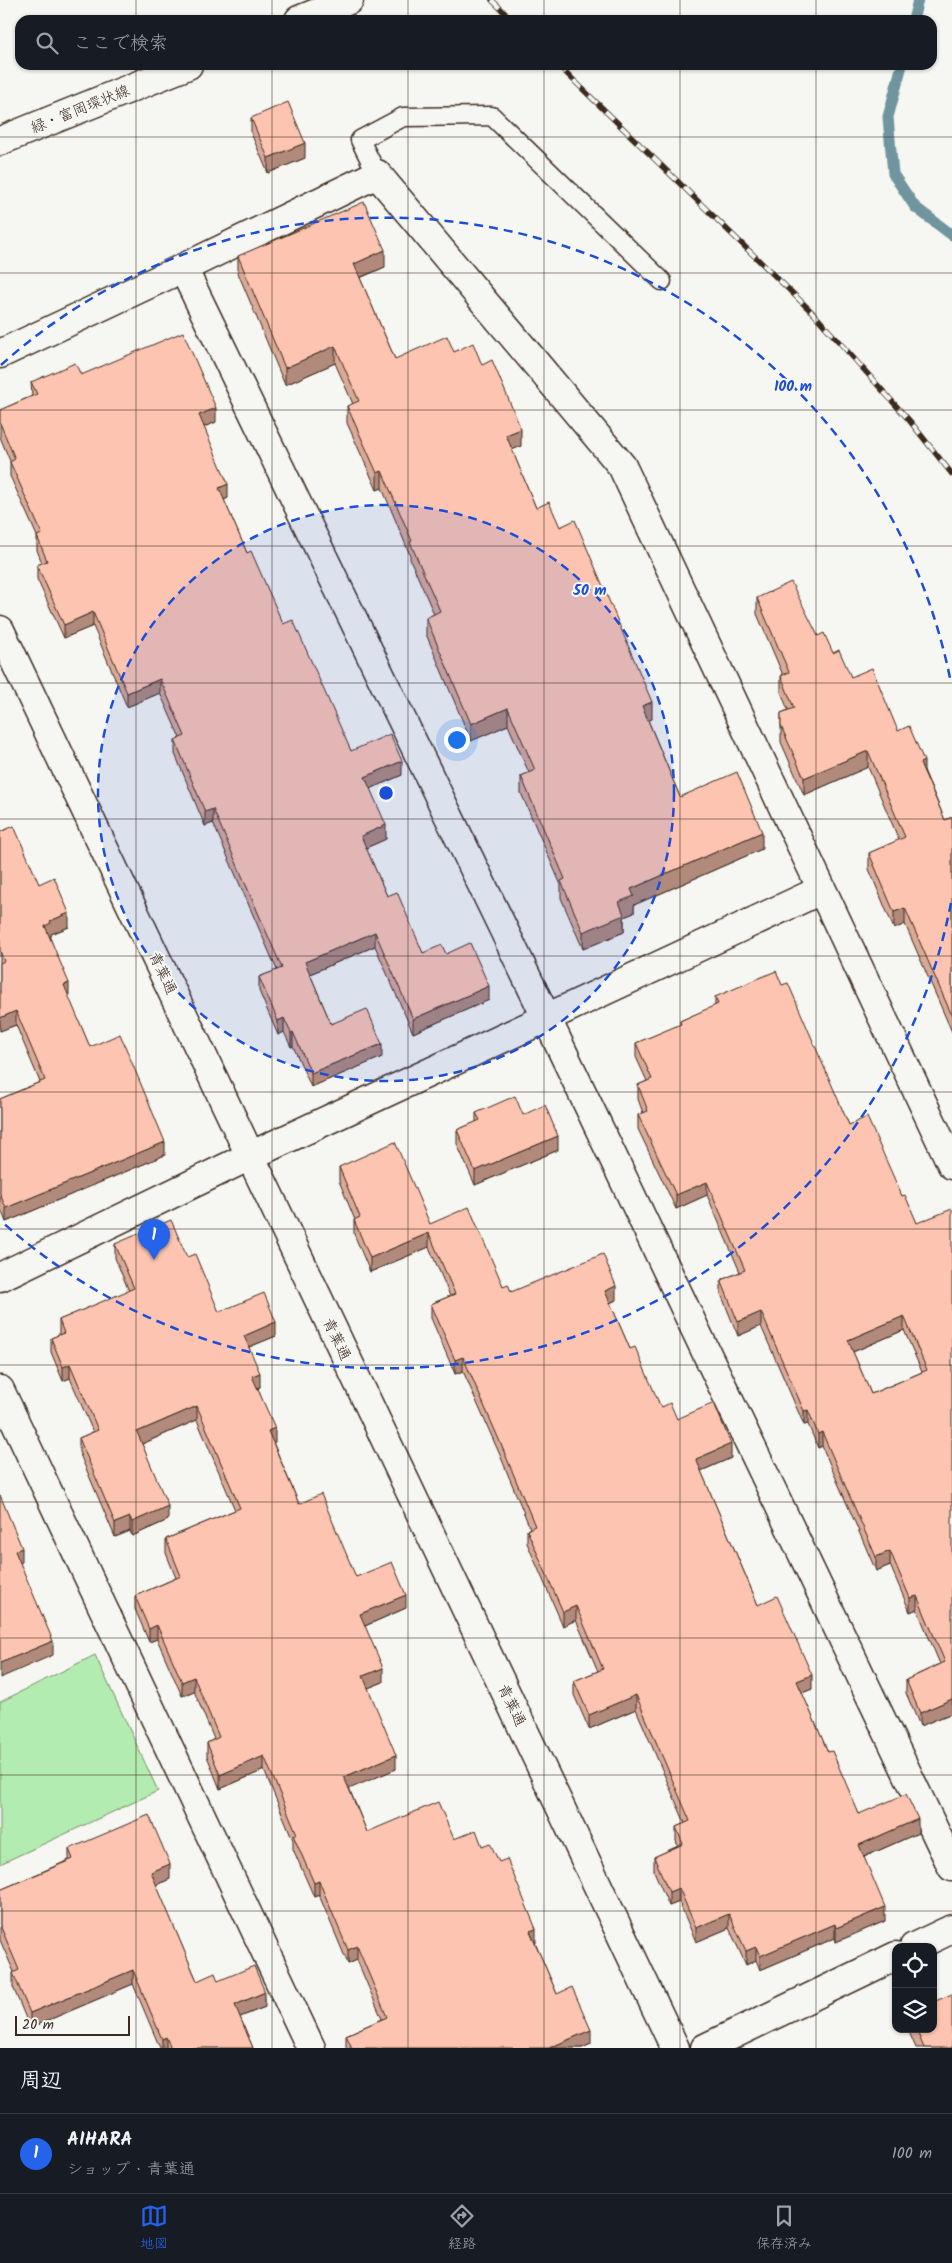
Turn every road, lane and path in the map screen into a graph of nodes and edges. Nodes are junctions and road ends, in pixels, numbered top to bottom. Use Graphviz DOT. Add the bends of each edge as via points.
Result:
graph roads {
  1 [pos="349,0"];
  2 [pos="312,15"];
  3 [pos="176,70"];
  4 [pos="0,141"];
  5 [pos="377,174"];
  6 [pos="183,268"];
  7 [pos="662,281"];
  8 [pos="0,354"];
  9 [pos="0,630"];
  10 [pos="821,890"];
  11 [pos="546,1019"];
  12 [pos="250,1156"];
  13 [pos="952,1165"];
  14 [pos="0,1277"];
  15 [pos="0,1390"];
  16 [pos="952,1867"];
  17 [pos="952,1928"];
  18 [pos="922,1943"];
  19 [pos="892,1958"];
  20 [pos="311,2048"];
  21 [pos="675,2048"];
  22 [pos="705,2048"];
  1 -- 2 [label="street"];
  3 -- 4 [label="street, 緑・富岡環状線"];
  5 -- 6 [label="street"];
  5 -- 7 [label="lane" via="360,140 403,117 492,116"];
  5 -- 10 [label="street" via="622,466"];
  6 -- 8 [label="street"];
  6 -- 11 [label="street"];
  9 -- 12 [label="street, 青葉通"];
  10 -- 11 [label="street"];
  10 -- 13 [label="street"];
  11 -- 12 [label="street"];
  11 -- 16 [label="street"];
  12 -- 14 [label="street"];
  12 -- 21 [label="street, 青葉通"];
  15 -- 20 [label="street"];
  17 -- 18 [label="street"];
  19 -- 22 [label="street"];
}
